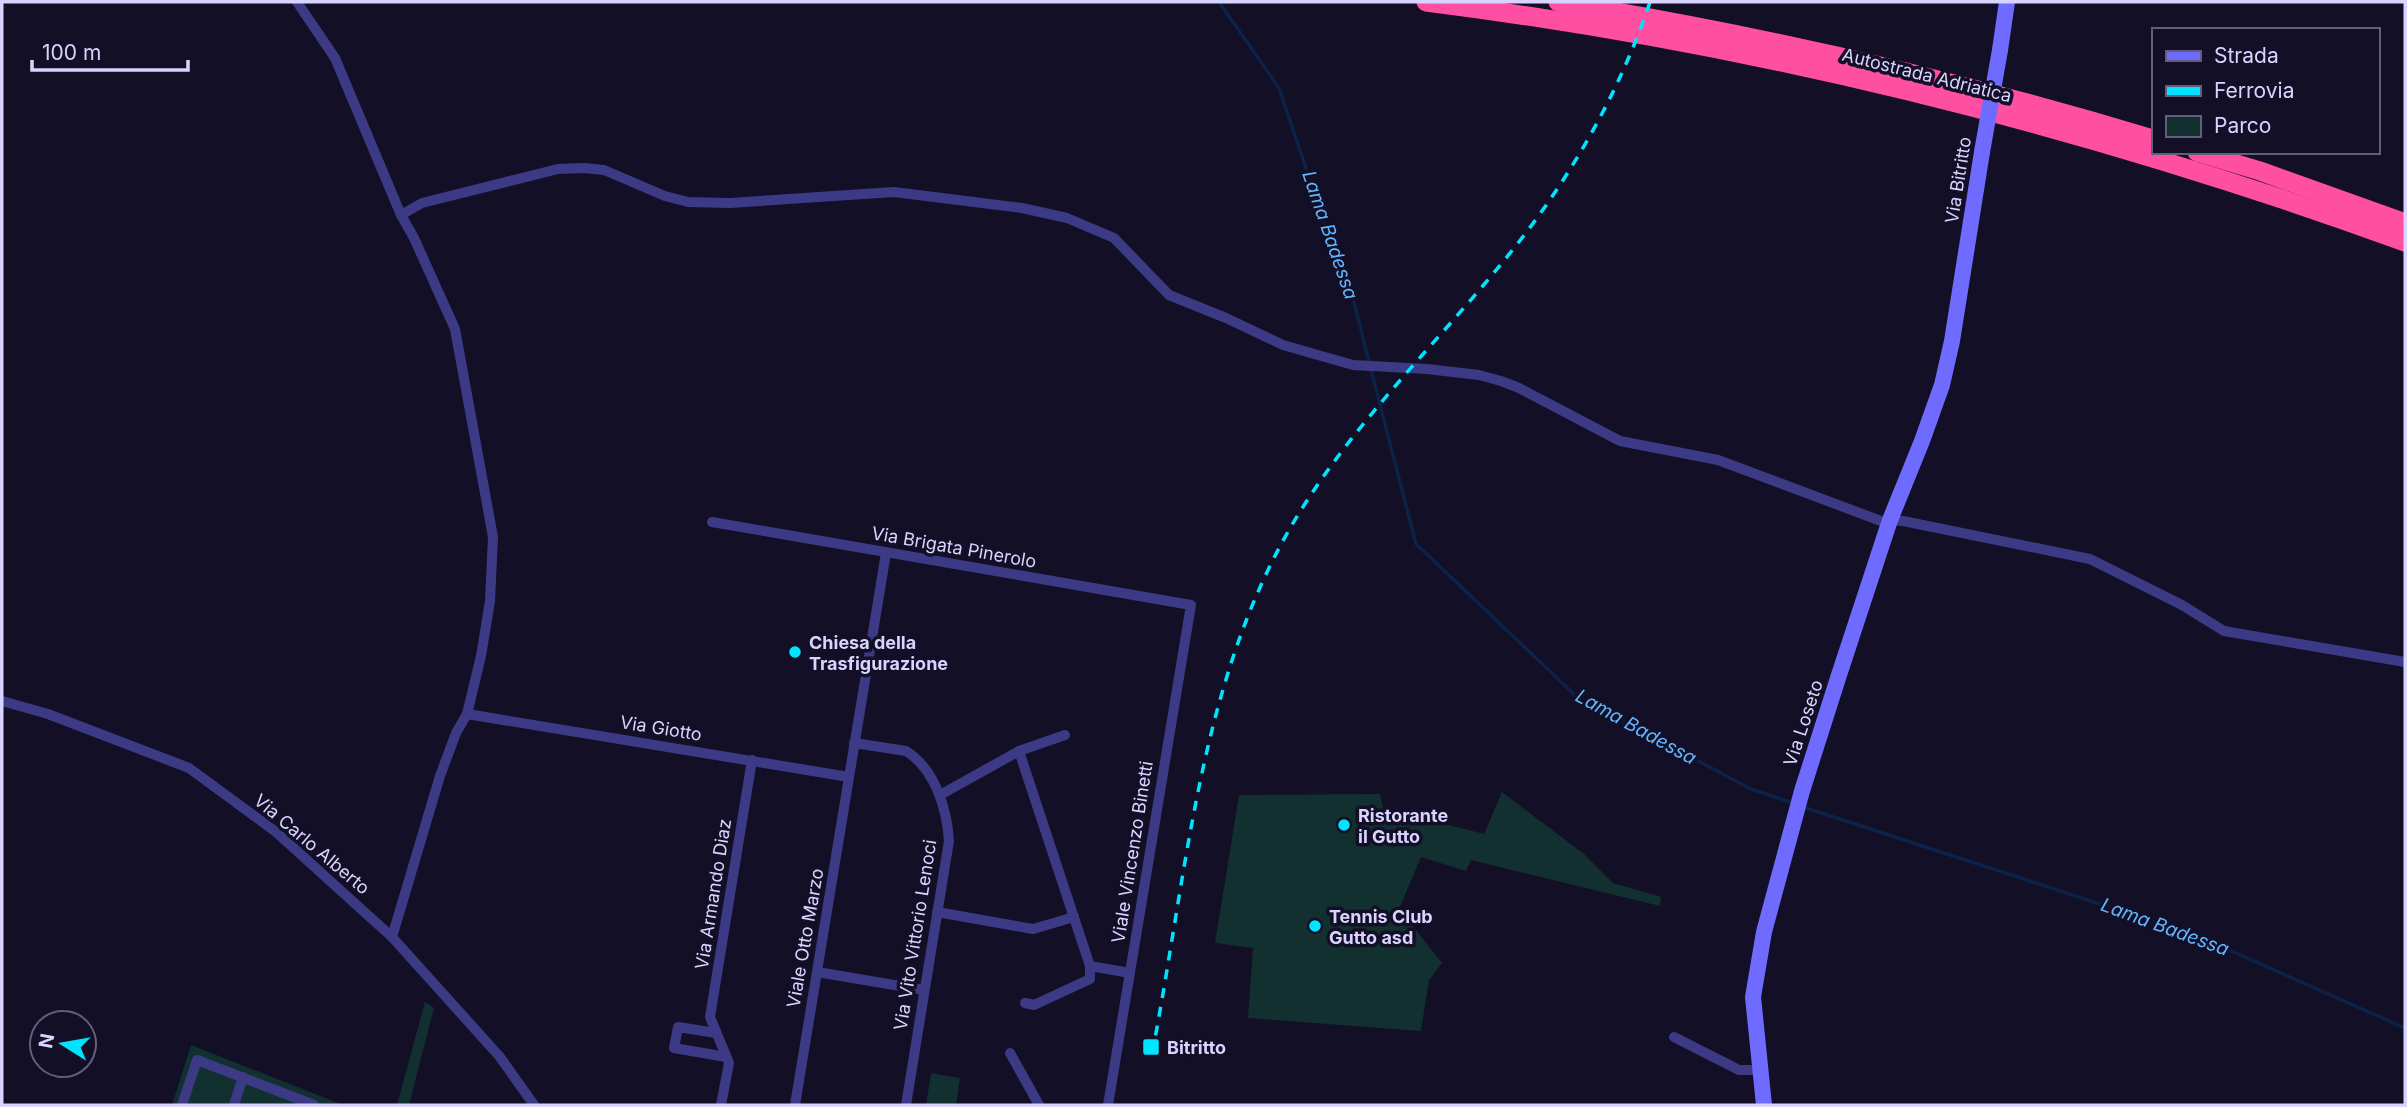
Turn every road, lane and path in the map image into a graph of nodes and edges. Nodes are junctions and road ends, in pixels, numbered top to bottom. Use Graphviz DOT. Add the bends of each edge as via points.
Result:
graph roads {
  1 [pos="297,2"];
  2 [pos="1426,2"];
  3 [pos="1558,2"];
  4 [pos="2007,2"];
  5 [pos="2152,139"];
  6 [pos="2204,154"];
  7 [pos="401,215"];
  8 [pos="2405,223"];
  9 [pos="2405,242"];
  10 [pos="1947,365"];
  11 [pos="712,522"];
  12 [pos="1890,522"];
  13 [pos="886,553"];
  14 [pos="1191,605"];
  15 [pos="2405,662"];
  16 [pos="2,701"];
  17 [pos="467,713"];
  18 [pos="1065,735"];
  19 [pos="854,743"];
  20 [pos="1019,751"];
  21 [pos="752,760"];
  22 [pos="849,777"];
  23 [pos="940,794"];
  24 [pos="937,912"];
  25 [pos="1074,916"];
  26 [pos="392,937"];
  27 [pos="1090,966"];
  28 [pos="817,972"];
  29 [pos="1130,973"];
  30 [pos="924,990"];
  31 [pos="1025,1003"];
  32 [pos="716,1033"];
  33 [pos="1674,1037"];
  34 [pos="1010,1053"];
  35 [pos="726,1057"];
  36 [pos="1761,1070"];
  37 [pos="243,1077"];
  38 [pos="181,1105"];
  39 [pos="234,1105"];
  40 [pos="314,1105"];
  41 [pos="534,1105"];
  42 [pos="721,1105"];
  43 [pos="795,1105"];
  44 [pos="906,1105"];
  45 [pos="1039,1105"];
  46 [pos="1108,1105"];
  47 [pos="1763,1105"];
  1 -- 7 [label="street" via="335,58"];
  2 -- 9 [label="highway, Autostrada Adriatica" via="1659,37 1906,90 2216,176"];
  3 -- 5 [label="highway, Autostrada Adriatica" via="1809,50 1955,84"];
  4 -- 10 [label="main road, Via Bitritto, bridge"];
  6 -- 8 [label="highway"];
  7 -- 12 [label="street" via="422,203 558,169 584,167 696,203 894,192 1022,208 1067,218 1114,238 1169,295 1283,345 1353,365 1427,369 1500,381 1620,440 1718,460"];
  7 -- 17 [label="street" via="455,329 493,537 490,600"];
  10 -- 12 [label="main road, Via Loseto"];
  11 -- 13 [label="street, Via Brigata Pinerolo"];
  12 -- 15 [label="street" via="2079,555 2182,605 2224,631"];
  12 -- 36 [label="main road, Via Loseto" via="1802,791 1764,932 1753,997"];
  13 -- 14 [label="street, Via Brigata Pinerolo"];
  13 -- 19 [label="street, Viale Otto Marzo"];
  14 -- 29 [label="street, Viale Vincenzo Binetti"];
  16 -- 26 [label="street, Via Carlo Alberto" via="48,713 189,768 276,832"];
  17 -- 21 [label="street, Via Giotto"];
  17 -- 26 [label="street" via="440,776"];
  18 -- 20 [label="street"];
  19 -- 22 [label="street, Viale Otto Marzo"];
  19 -- 23 [label="street, Via Vito Vittorio Lenoci" via="906,751 924,768"];
  20 -- 23 [label="street"];
  20 -- 25 [label="street"];
  21 -- 22 [label="street, Via Giotto"];
  21 -- 32 [label="street, Via Armando Diaz" via="710,1017"];
  22 -- 28 [label="street, Viale Otto Marzo"];
  23 -- 24 [label="street, Via Vito Vittorio Lenoci" via="949,841"];
  24 -- 25 [label="street" via="1033,929"];
  24 -- 30 [label="street, Via Vito Vittorio Lenoci"];
  25 -- 27 [label="street"];
  26 -- 41 [label="street, Via Carlo Alberto" via="500,1057"];
  27 -- 29 [label="street"];
  27 -- 31 [label="street" via="1090,979 1034,1005"];
  28 -- 30 [label="street"];
  28 -- 43 [label="street, Viale Otto Marzo"];
  29 -- 46 [label="street, Viale Vincenzo Binetti"];
  30 -- 44 [label="street, Via Vito Vittorio Lenoci"];
  32 -- 35 [label="street, Via Armando Diaz"];
  32 -- 35 [label="street" via="678,1027 674,1048"];
  33 -- 36 [label="street" via="1738,1070"];
  34 -- 45 [label="street"];
  35 -- 42 [label="street, Via Armando Diaz" via="729,1063"];
  36 -- 47 [label="main road, Via Loseto"];
  37 -- 38 [label="street" via="197,1060"];
  37 -- 39 [label="street"];
  37 -- 40 [label="street"];
}
